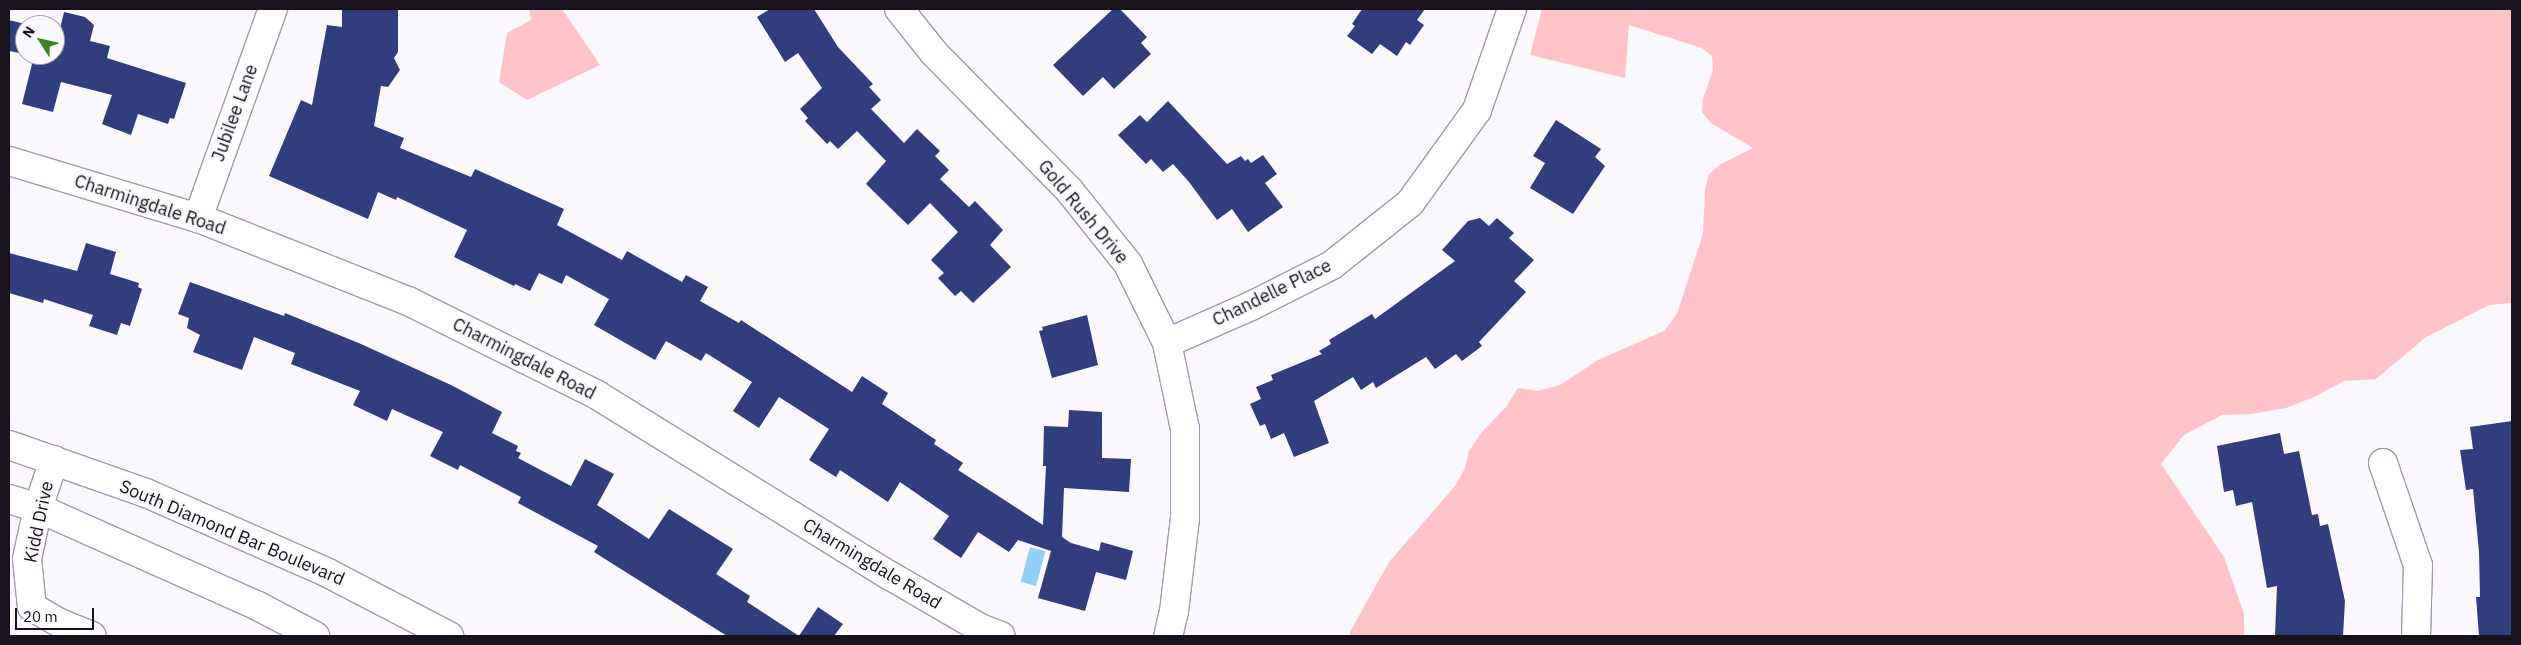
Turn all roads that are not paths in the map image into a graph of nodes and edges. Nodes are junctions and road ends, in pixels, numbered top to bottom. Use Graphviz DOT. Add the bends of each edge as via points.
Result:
graph roads {
  1 [pos="273,9"];
  2 [pos="899,9"];
  3 [pos="1512,9"];
  4 [pos="9,161"];
  5 [pos="198,218"];
  6 [pos="1166,343"];
  7 [pos="9,445"];
  8 [pos="54,460"];
  9 [pos="2383,463"];
  10 [pos="9,499"];
  11 [pos="38,508"];
  12 [pos="92,636"];
  13 [pos="315,636"];
  14 [pos="449,636"];
  15 [pos="1001,636"];
  16 [pos="1168,636"];
  17 [pos="2416,636"];
  1 -- 5 [label="street, Jubilee Lane"];
  2 -- 6 [label="street, Gold Rush Drive" via="934,53 1069,190 1128,264"];
  3 -- 6 [label="street, Chandelle Place" via="1477,110 1410,203 1332,265 1251,306"];
  4 -- 5 [label="street, Charmingdale Road"];
  5 -- 15 [label="street, Charmingdale Road" via="410,302 597,395 889,575 980,628"];
  6 -- 16 [label="street, Gold Rush Drive" via="1185,429 1185,508 1174,611"];
  7 -- 8 [label="street, South Diamond Bar Boulevard"];
  8 -- 11 [label="street, Kidd Drive"];
  8 -- 14 [label="street, South Diamond Bar Boulevard" via="146,493 326,572"];
  9 -- 17 [label="street" via="2418,564"];
  10 -- 11 [label="street"];
  11 -- 12 [label="street, Kidd Drive" via="27,559 32,607"];
  11 -- 13 [label="street" via="256,605"];
}
